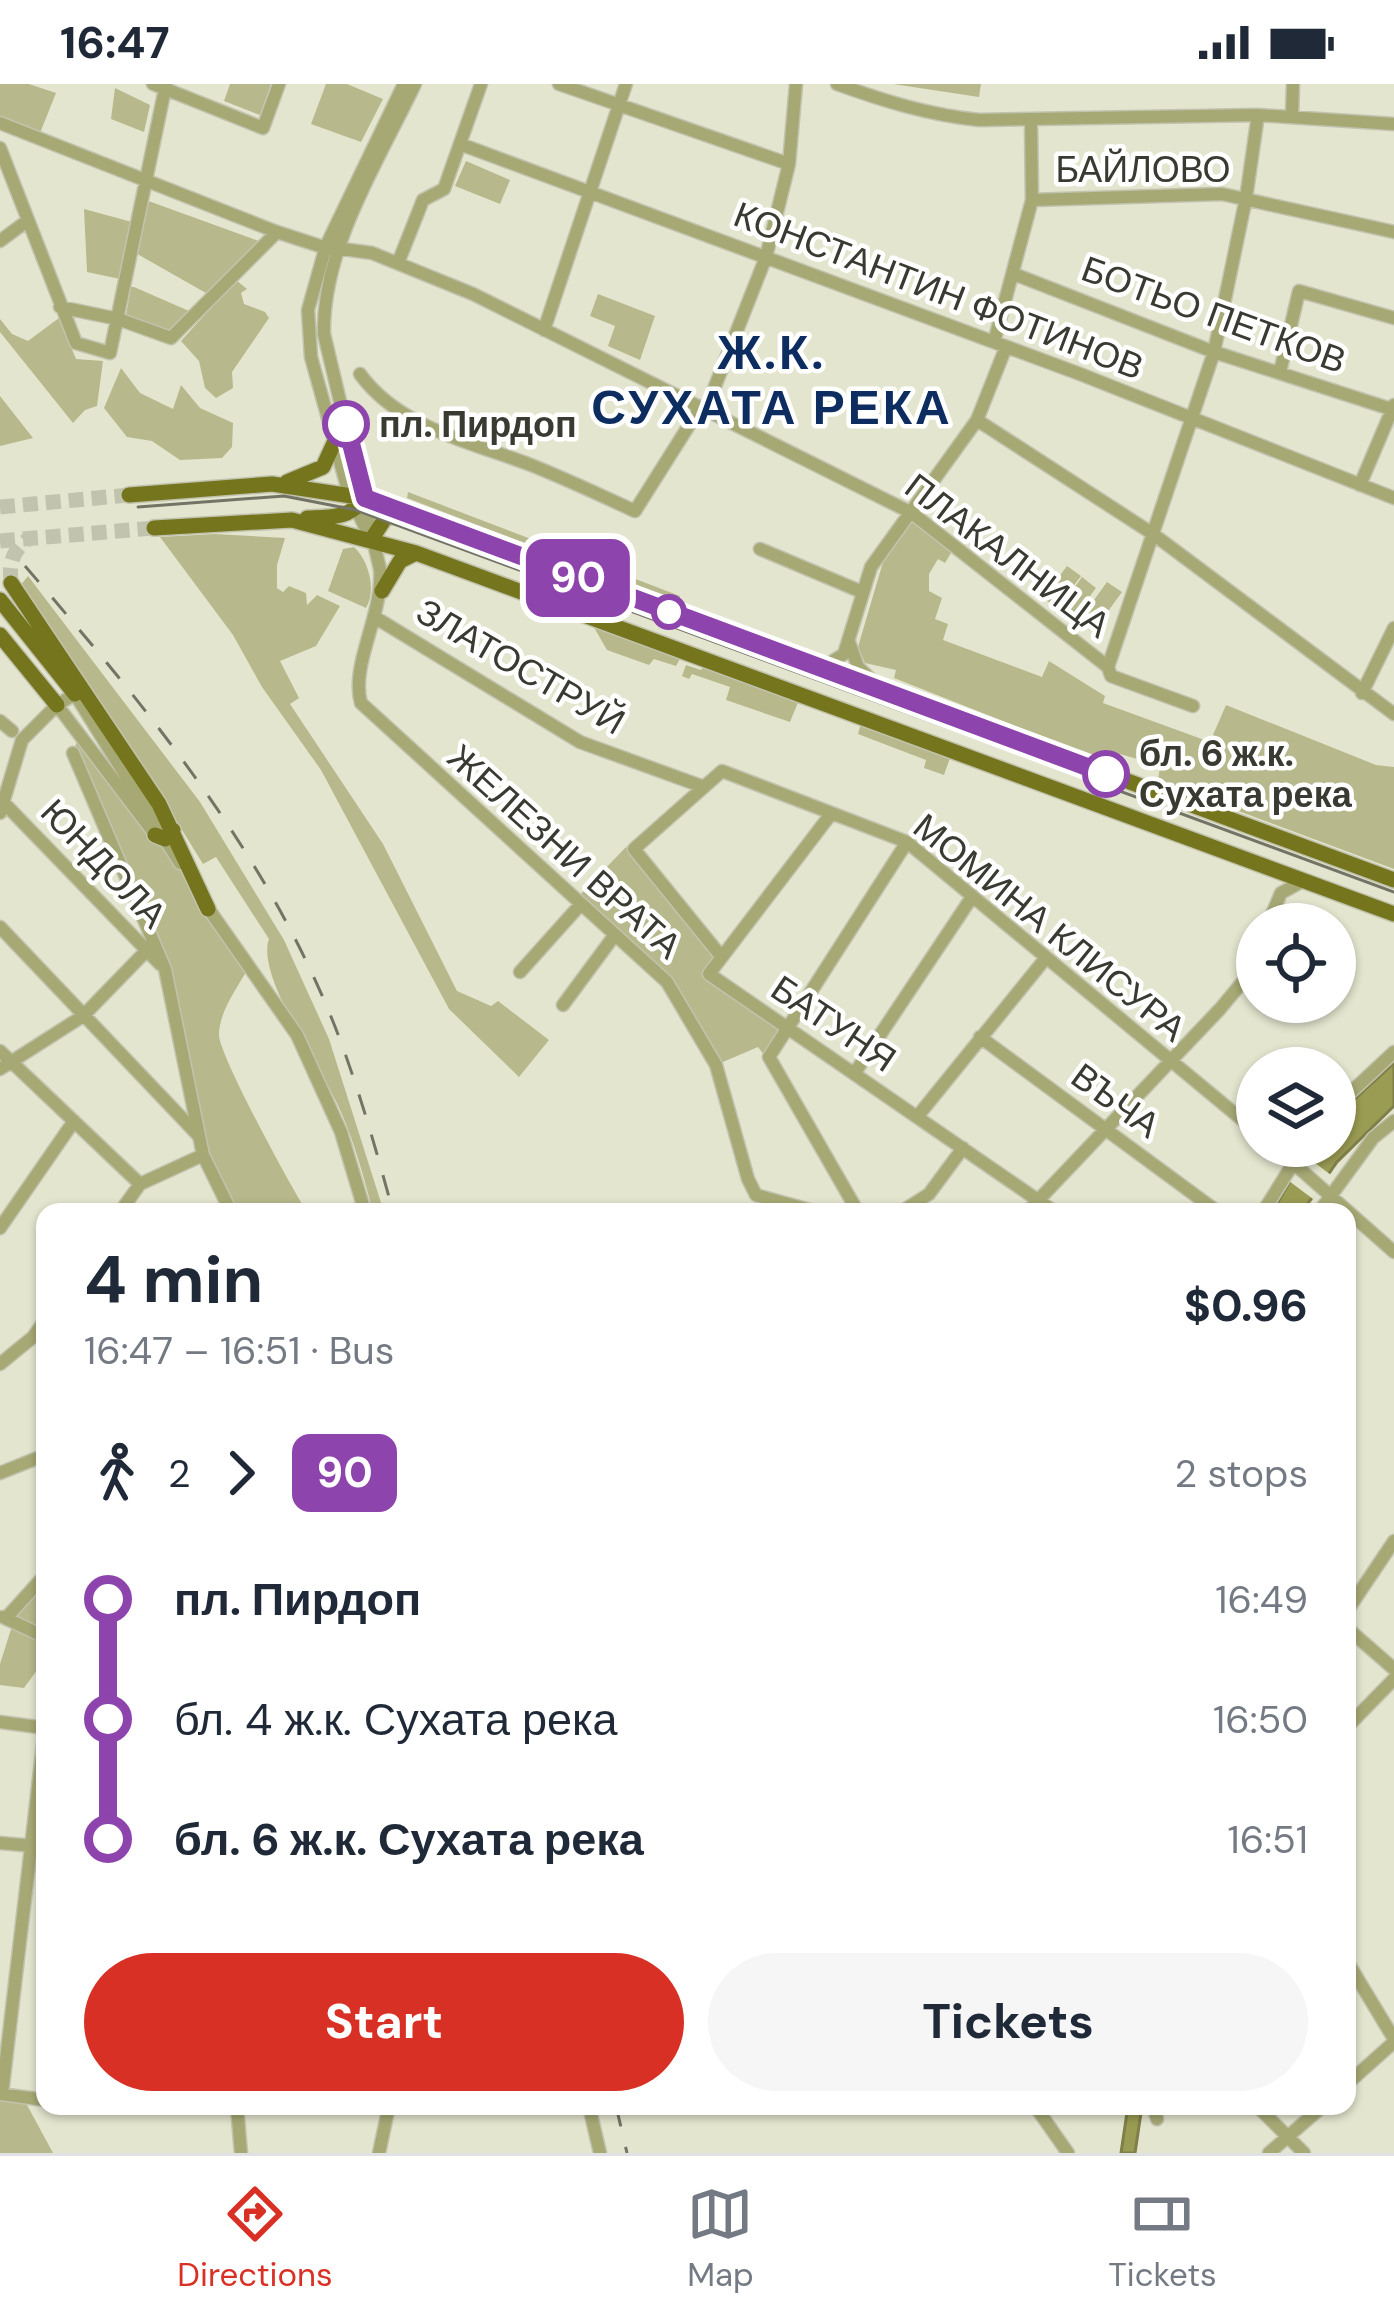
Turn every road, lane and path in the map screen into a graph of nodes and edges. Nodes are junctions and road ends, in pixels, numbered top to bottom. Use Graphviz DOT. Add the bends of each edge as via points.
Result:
graph roads {
  1 [pos="279,84"];
  2 [pos="404,84"];
  3 [pos="416,84"];
  4 [pos="481,84"];
  5 [pos="559,84"];
  6 [pos="626,84"];
  7 [pos="796,84"];
  8 [pos="837,84"];
  9 [pos="1294,84"];
  10 [pos="161,86"];
  11 [pos="620,104"];
  12 [pos="1258,115"];
  13 [pos="1292,116"];
  14 [pos="1031,121"];
  15 [pos="0,123"];
  16 [pos="1394,124"];
  17 [pos="460,144"];
  18 [pos="0,148"];
  19 [pos="789,164"];
  20 [pos="147,181"];
  21 [pos="591,192"];
  22 [pos="1246,198"];
  23 [pos="1032,200"];
  24 [pos="28,221"];
  25 [pos="278,232"];
  26 [pos="1394,232"];
  27 [pos="0,241"];
  28 [pos="333,247"];
  29 [pos="766,257"];
  30 [pos="398,263"];
  31 [pos="1014,274"];
  32 [pos="60,307"];
  33 [pos="1394,318"];
  34 [pos="118,319"];
  35 [pos="544,330"];
  36 [pos="1000,345"];
  37 [pos="1214,352"];
  38 [pos="1280,372"];
  39 [pos="360,374"];
  40 [pos="700,408"];
  41 [pos="1394,408"];
  42 [pos="1192,418"];
  43 [pos="977,420"];
  44 [pos="334,443"];
  45 [pos="272,484"];
  46 [pos="1360,485"];
  47 [pos="129,495"];
  48 [pos="1394,498"];
  49 [pos="357,500"];
  50 [pos="912,513"];
  51 [pos="420,518"];
  52 [pos="292,520"];
  53 [pos="154,528"];
  54 [pos="1153,535"];
  55 [pos="371,540"];
  56 [pos="760,549"];
  57 [pos="416,553"];
  58 [pos="11,583"];
  59 [pos="382,591"];
  60 [pos="862,592"];
  61 [pos="0,600"];
  62 [pos="376,618"];
  63 [pos="1394,628"];
  64 [pos="0,635"];
  65 [pos="849,641"];
  66 [pos="819,668"];
  67 [pos="1108,668"];
  68 [pos="884,692"];
  69 [pos="1362,693"];
  70 [pos="75,694"];
  71 [pos="56,705"];
  72 [pos="1193,706"];
  73 [pos="1394,714"];
  74 [pos="0,721"];
  75 [pos="76,730"];
  76 [pos="12,731"];
  77 [pos="29,732"];
  78 [pos="73,753"];
  79 [pos="704,787"];
  80 [pos="2,806"];
  81 [pos="831,814"];
  82 [pos="165,835"];
  83 [pos="907,842"];
  84 [pos="1266,866"];
  85 [pos="1306,880"];
  86 [pos="1394,880"];
  87 [pos="1281,893"];
  88 [pos="972,898"];
  89 [pos="1277,903"];
  90 [pos="581,904"];
  91 [pos="208,909"];
  92 [pos="1394,914"];
  93 [pos="0,927"];
  94 [pos="614,936"];
  95 [pos="150,947"];
  96 [pos="720,955"];
  97 [pos="1045,959"];
  98 [pos="520,972"];
  99 [pos="1236,988"];
  100 [pos="562,1006"];
  101 [pos="83,1016"];
  102 [pos="787,1027"];
  103 [pos="980,1037"];
  104 [pos="0,1052"];
  105 [pos="1394,1052"];
  106 [pos="1169,1059"];
  107 [pos="6,1066"];
  108 [pos="854,1074"];
  109 [pos="1356,1087"];
  110 [pos="1236,1115"];
  111 [pos="916,1117"];
  112 [pos="74,1121"];
  113 [pos="1394,1121"];
  114 [pos="1106,1130"];
  115 [pos="199,1136"];
  116 [pos="963,1148"];
  117 [pos="203,1156"];
  118 [pos="1291,1167"];
  119 [pos="1299,1167"];
  120 [pos="140,1184"];
  121 [pos="1327,1190"];
  122 [pos="1038,1200"];
  123 [pos="126,1203"];
  124 [pos="227,1203"];
  125 [pos="362,1203"];
  126 [pos="783,1203"];
  127 [pos="853,1203"];
  128 [pos="914,1203"];
  129 [pos="1035,1203"];
  130 [pos="1042,1203"];
  131 [pos="1206,1203"];
  132 [pos="1269,1203"];
  133 [pos="1322,1203"];
  134 [pos="1341,1203"];
  135 [pos="1356,1217"];
  136 [pos="0,1228"];
  137 [pos="1394,1252"];
  138 [pos="36,1333"];
  139 [pos="0,1364"];
  140 [pos="36,1458"];
  141 [pos="0,1472"];
  142 [pos="1394,1541"];
  143 [pos="36,1584"];
  144 [pos="1356,1598"];
  145 [pos="3,1617"];
  146 [pos="36,1633"];
  147 [pos="1356,1636"];
  148 [pos="1394,1669"];
  149 [pos="1394,1679"];
  150 [pos="1356,1718"];
  151 [pos="0,1722"];
  152 [pos="36,1727"];
  153 [pos="0,1843"];
  154 [pos="36,1846"];
  155 [pos="36,1859"];
  156 [pos="1356,1976"];
  157 [pos="1394,2041"];
  158 [pos="1356,2076"];
  159 [pos="1,2094"];
  160 [pos="36,2100"];
  161 [pos="238,2115"];
  162 [pos="386,2115"];
  163 [pos="591,2115"];
  164 [pos="1041,2115"];
  165 [pos="1266,2115"];
  166 [pos="1313,2115"];
  167 [pos="1288,2137"];
  168 [pos="241,2153"];
  169 [pos="379,2153"];
  170 [pos="600,2153"];
  171 [pos="1067,2153"];
  172 [pos="1269,2153"];
  173 [pos="1304,2153"];
  1 -- 10 [label="street" via="263,128"];
  2 -- 28 [label="street"];
  3 -- 28 [label="street"];
  4 -- 17 [label="street"];
  5 -- 11 [label="street"];
  6 -- 11 [label="street"];
  7 -- 19 [label="street"];
  8 -- 14 [label="street" via="941,116"];
  9 -- 13 [label="street"];
  10 -- 20 [label="street"];
  11 -- 19 [label="street"];
  11 -- 21 [label="street"];
  12 -- 13 [label="street"];
  12 -- 14 [label="street"];
  12 -- 22 [label="street"];
  13 -- 16 [label="street"];
  14 -- 23 [label="street"];
  15 -- 20 [label="street, ПЛАКАЛНИЦА"];
  17 -- 21 [label="street, КОНСТАНТИН ФОТИНОВ"];
  17 -- 30 [label="street" via="443,189 422,200"];
  18 -- 24 [label="street"];
  19 -- 29 [label="street"];
  20 -- 25 [label="street, ПЛАКАЛНИЦА"];
  20 -- 34 [label="street"];
  21 -- 29 [label="street, КОНСТАНТИН ФОТИНОВ"];
  21 -- 35 [label="street"];
  22 -- 23 [label="street, БАЙЛОВО"];
  22 -- 26 [label="street, БАЙЛОВО"];
  22 -- 37 [label="street"];
  23 -- 31 [label="street"];
  24 -- 27 [label="street"];
  24 -- 32 [label="street"];
  25 -- 28 [label="street, ПЛАКАЛНИЦА"];
  25 -- 34 [label="street" via="171,338"];
  28 -- 30 [label="street, ПЛАКАЛНИЦА"];
  28 -- 44 [label="street" via="311,290 308,330"];
  28 -- 49 [label="street" via="324,334"];
  29 -- 36 [label="street, КОНСТАНТИН ФОТИНОВ"];
  29 -- 40 [label="street"];
  30 -- 35 [label="street, ПЛАКАЛНИЦА"];
  31 -- 36 [label="street"];
  31 -- 37 [label="street, БОТЬО ПЕТКОВ"];
  32 -- 34 [label="street"];
  32 -- 34 [label="street" via="76,343 110,353"];
  33 -- 38 [label="street" via="1299,292"];
  35 -- 40 [label="street, ПЛАКАЛНИЦА"];
  36 -- 42 [label="street, КОНСТАНТИН ФОТИНОВ"];
  36 -- 43 [label="street"];
  37 -- 38 [label="street, БОТЬО ПЕТКОВ"];
  37 -- 42 [label="street"];
  38 -- 41 [label="street, БОТЬО ПЕТКОВ"];
  39 -- 40 [label="street" via="404,417 634,511"];
  40 -- 50 [label="street, ПЛАКАЛНИЦА"];
  41 -- 46 [label="street"];
  42 -- 46 [label="street, КОНСТАНТИН ФОТИНОВ"];
  42 -- 54 [label="street"];
  43 -- 50 [label="street"];
  43 -- 54 [label="street"];
  44 -- 45 [label="main road" via="316,472"];
  44 -- 49 [label="street"];
  45 -- 47 [label="main road"];
  45 -- 49 [label="main road"];
  46 -- 48 [label="street, КОНСТАНТИН ФОТИНОВ"];
  49 -- 51 [label="main road"];
  49 -- 52 [label="main road" via="343,517"];
  49 -- 55 [label="street"];
  50 -- 60 [label="street"];
  50 -- 67 [label="street, ПЛАКАЛНИЦА"];
  51 -- 55 [label="main road" via="386,518"];
  51 -- 66 [label="main road"];
  52 -- 53 [label="main road"];
  52 -- 55 [label="main road"];
  54 -- 67 [label="street"];
  54 -- 69 [label="street"];
  55 -- 57 [label="main road"];
  55 -- 59 [label="street"];
  56 -- 60 [label="street"];
  57 -- 59 [label="main road" via="400,561"];
  57 -- 84 [label="main road"];
  58 -- 82 [label="main road" via="100,710"];
  59 -- 62 [label="street"];
  60 -- 65 [label="street"];
  61 -- 70 [label="main road"];
  62 -- 79 [label="street, ЗЛАТОСТРУЙ" via="580,742"];
  62 -- 90 [label="street, ЖЕЛЕЗНИ ВРАТА" via="358,684 365,709"];
  63 -- 69 [label="street"];
  64 -- 71 [label="main road"];
  65 -- 66 [label="street" via="837,661"];
  65 -- 68 [label="street" via="858,668"];
  66 -- 68 [label="main road"];
  67 -- 72 [label="street, ПЛАКАЛНИЦА"];
  68 -- 86 [label="main road"];
  69 -- 73 [label="street"];
  70 -- 71 [label="street"];
  70 -- 82 [label="street"];
  71 -- 75 [label="street"];
  71 -- 77 [label="street"];
  74 -- 76 [label="street"];
  75 -- 77 [label="street" via="52,725"];
  75 -- 82 [label="street"];
  77 -- 80 [label="street" via="16,750"];
  78 -- 95 [label="street"];
  79 -- 81 [label="street, МОМИНА КЛИСУРА" via="722,771"];
  79 -- 96 [label="street, БАТУНЯ" via="634,848"];
  80 -- 95 [label="street, ЮНДОЛА"];
  81 -- 83 [label="street, МОМИНА КЛИСУРА"];
  81 -- 96 [label="street"];
  82 -- 91 [label="main road"];
  82 -- 91 [label="street"];
  83 -- 88 [label="street, МОМИНА КЛИСУРА"];
  83 -- 102 [label="street"];
  84 -- 85 [label="main road"];
  84 -- 87 [label="street"];
  85 -- 87 [label="street"];
  85 -- 92 [label="main road"];
  87 -- 89 [label="street"];
  88 -- 97 [label="street, МОМИНА КЛИСУРА"];
  88 -- 108 [label="street"];
  90 -- 94 [label="street, ЖЕЛЕЗНИ ВРАТА"];
  90 -- 98 [label="street"];
  91 -- 125 [label="street" via="297,1035"];
  93 -- 101 [label="street"];
  94 -- 100 [label="street"];
  94 -- 126 [label="street, ЖЕЛЕЗНИ ВРАТА" via="667,982 716,1065 756,1196"];
  95 -- 101 [label="street"];
  95 -- 115 [label="street" via="165,969"];
  96 -- 102 [label="street, БАТУНЯ" via="709,974"];
  97 -- 103 [label="street"];
  97 -- 106 [label="street, МОМИНА КЛИСУРА"];
  99 -- 106 [label="street"];
  101 -- 107 [label="street"];
  101 -- 115 [label="street"];
  102 -- 108 [label="street, БАТУНЯ"];
  102 -- 127 [label="street" via="769,1057"];
  103 -- 111 [label="street"];
  103 -- 114 [label="street, ВЪЧА"];
  104 -- 107 [label="street"];
  105 -- 109 [label="street"];
  106 -- 110 [label="street, МОМИНА КЛИСУРА"];
  106 -- 114 [label="street"];
  107 -- 112 [label="street"];
  108 -- 111 [label="street, БАТУНЯ"];
  111 -- 116 [label="street, БАТУНЯ"];
  112 -- 120 [label="street"];
  112 -- 136 [label="street"];
  113 -- 121 [label="street"];
  114 -- 122 [label="street"];
  114 -- 131 [label="street, ВЪЧА"];
  115 -- 117 [label="street"];
  116 -- 122 [label="street, БАТУНЯ"];
  116 -- 128 [label="street"];
  117 -- 120 [label="street"];
  117 -- 124 [label="street"];
  118 -- 132 [label="street"];
  119 -- 121 [label="street"];
  120 -- 123 [label="street"];
  121 -- 133 [label="street"];
  121 -- 134 [label="street"];
  122 -- 129 [label="street"];
  122 -- 130 [label="street, БАТУНЯ"];
  135 -- 137 [label="street"];
  138 -- 139 [label="street"];
  140 -- 141 [label="street"];
  142 -- 144 [label="street"];
  143 -- 145 [label="street"];
  145 -- 146 [label="street"];
  147 -- 148 [label="street"];
  149 -- 150 [label="street"];
  151 -- 152 [label="street"];
  153 -- 154 [label="street"];
  155 -- 159 [label="street"];
  156 -- 157 [label="street"];
  157 -- 158 [label="street"];
  159 -- 160 [label="street"];
  161 -- 168 [label="street"];
  162 -- 169 [label="street"];
  163 -- 170 [label="street"];
  164 -- 171 [label="street"];
  165 -- 167 [label="street"];
  166 -- 167 [label="street"];
  167 -- 172 [label="street"];
  167 -- 173 [label="street"];
}
